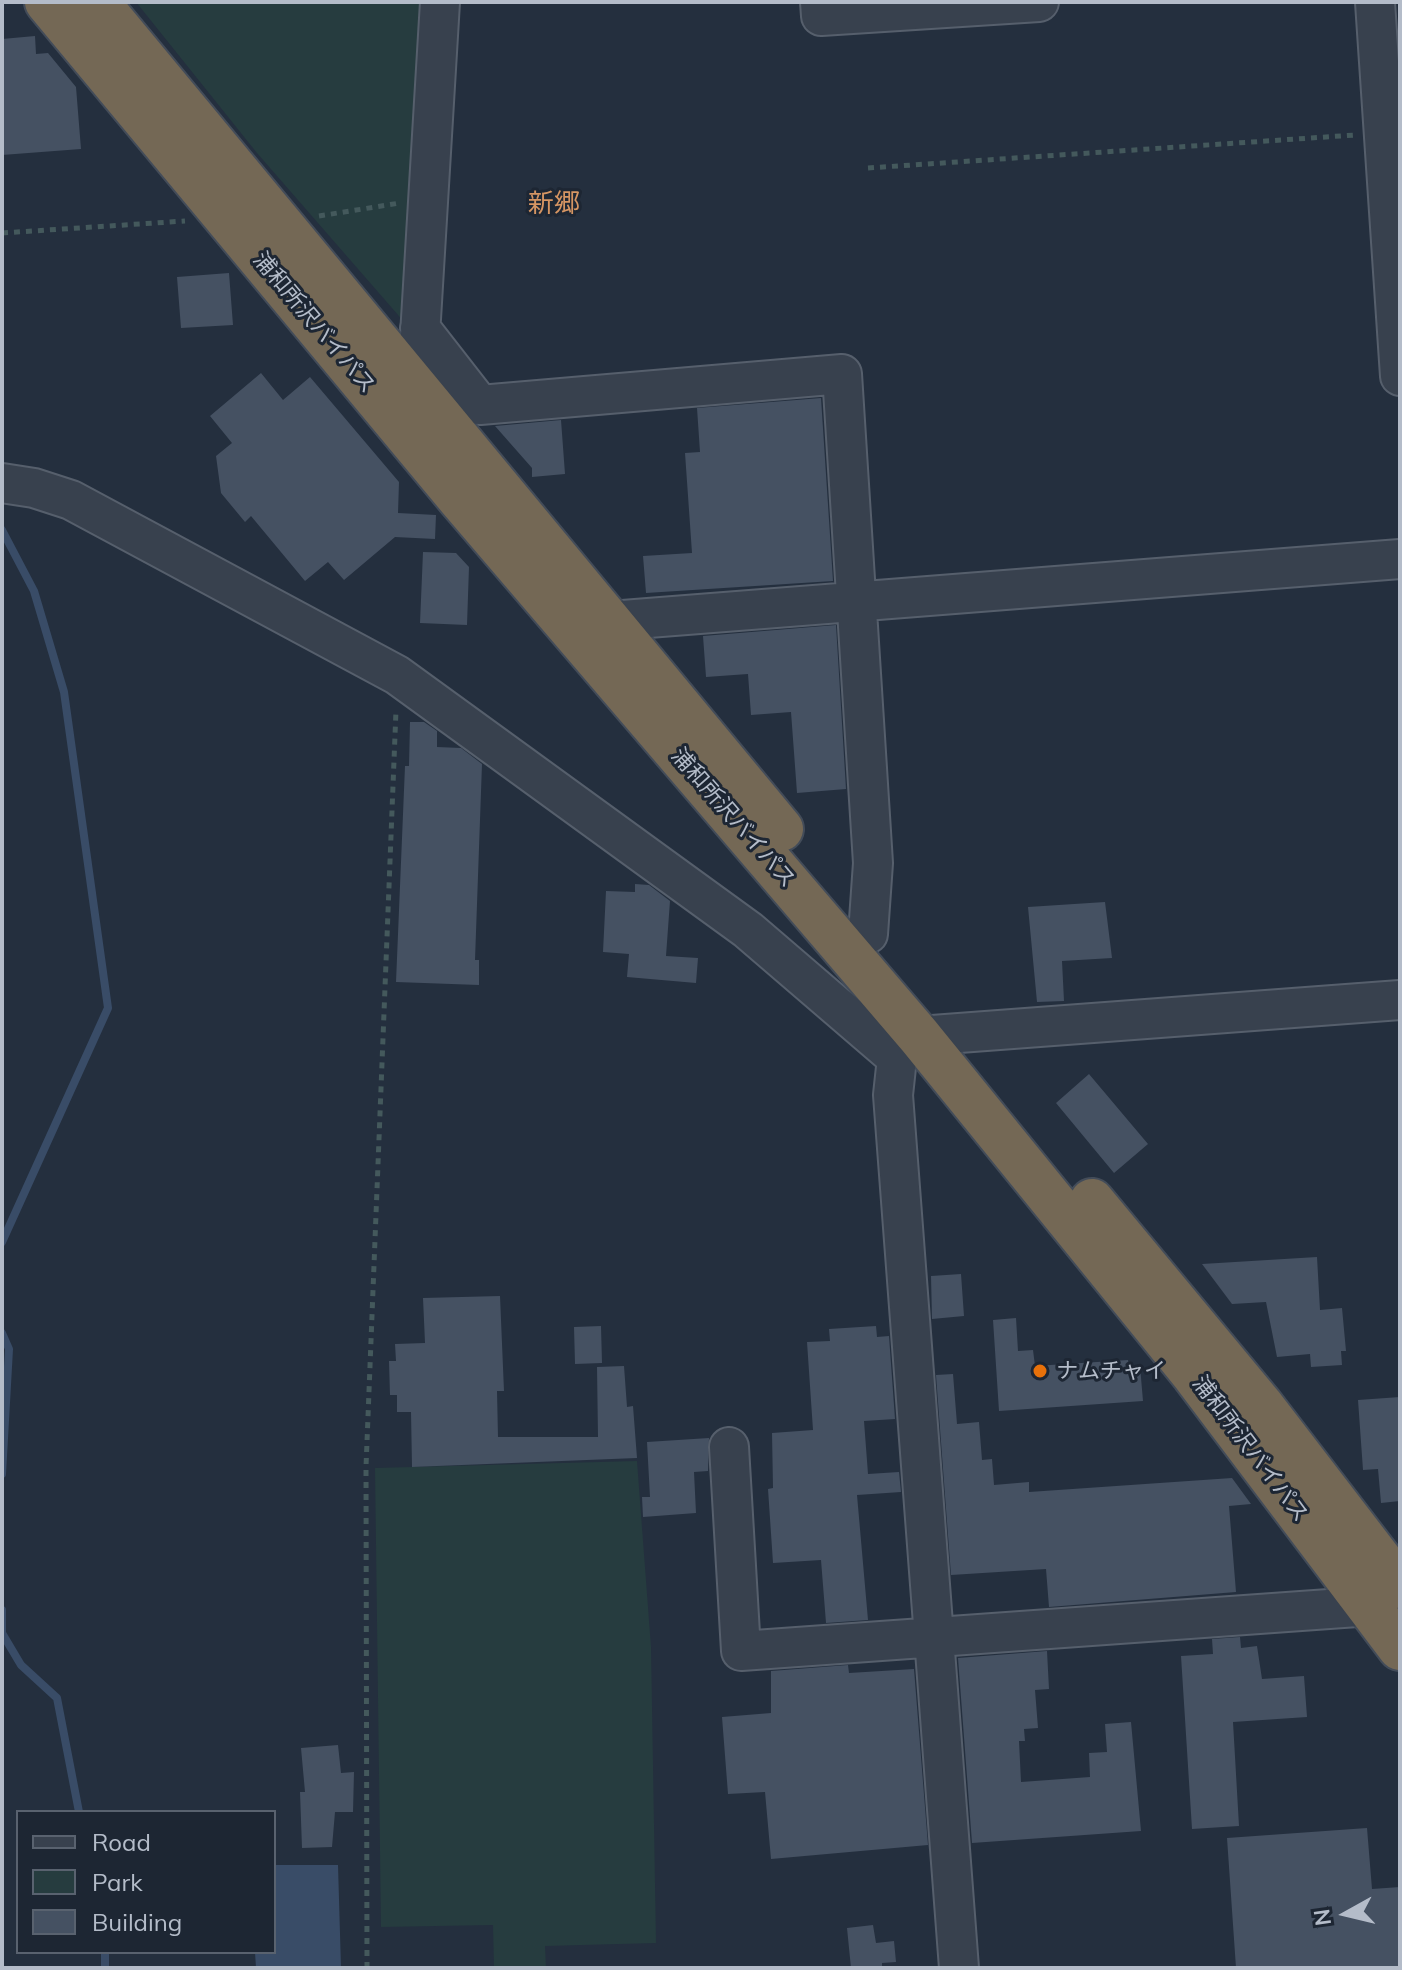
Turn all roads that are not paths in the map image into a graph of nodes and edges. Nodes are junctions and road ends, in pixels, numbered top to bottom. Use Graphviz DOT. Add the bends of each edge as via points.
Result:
graph roads {
  1 [pos="47,2"];
  2 [pos="97,2"];
  3 [pos="440,2"];
  4 [pos="820,2"];
  5 [pos="1039,2"];
  6 [pos="1375,2"];
  7 [pos="420,328"];
  8 [pos="1400,376"];
  9 [pos="417,386"];
  10 [pos="2,483"];
  11 [pos="1400,559"];
  12 [pos="857,599"];
  13 [pos="610,621"];
  14 [pos="868,934"];
  15 [pos="1400,1000"];
  16 [pos="922,1042"];
  17 [pos="729,1447"];
  18 [pos="1385,1596"];
  19 [pos="935,1638"];
  20 [pos="1400,1648"];
  21 [pos="959,1968"];
  1 -- 16 [label="highway, 浦和所沢バイパス" via="459,498"];
  2 -- 9 [label="highway, 浦和所沢バイパス"];
  3 -- 7 [label="street"];
  4 -- 5 [label="street" via="821,16"];
  6 -- 8 [label="street"];
  7 -- 9 [label="street"];
  7 -- 12 [label="street" via="480,405 842,374"];
  9 -- 13 [label="highway, 浦和所沢バイパス"];
  10 -- 16 [label="street" via="71,500 397,675 748,930"];
  11 -- 12 [label="street"];
  12 -- 13 [label="street"];
  12 -- 14 [label="street" via="873,863"];
  13 -- 14 [label="highway, 浦和所沢バイパス"];
  14 -- 16 [label="highway, 浦和所沢バイパス"];
  15 -- 16 [label="street"];
  16 -- 18 [label="highway, 浦和所沢バイパス" via="1194,1375"];
  16 -- 19 [label="street" via="893,1095"];
  17 -- 19 [label="street" via="741,1651"];
  18 -- 19 [label="street"];
  18 -- 20 [label="highway, 浦和所沢バイパス"];
  19 -- 21 [label="street"];
}
